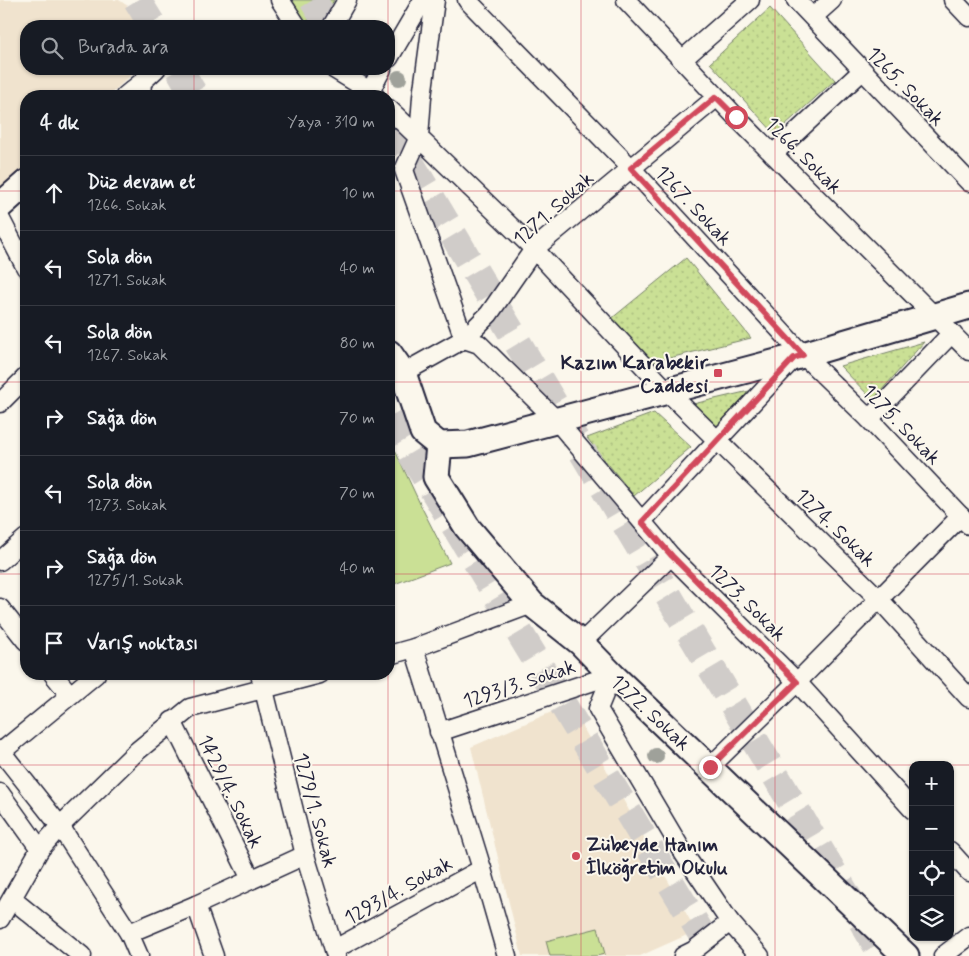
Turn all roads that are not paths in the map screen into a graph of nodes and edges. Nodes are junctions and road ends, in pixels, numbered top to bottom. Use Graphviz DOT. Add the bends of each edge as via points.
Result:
graph roads {
  1 [pos="280,0"];
  2 [pos="347,0"];
  3 [pos="423,0"];
  4 [pos="435,0"];
  5 [pos="467,0"];
  6 [pos="626,0"];
  7 [pos="750,0"];
  8 [pos="796,0"];
  9 [pos="832,0"];
  10 [pos="953,0"];
  11 [pos="814,17"];
  12 [pos="969,17"];
  13 [pos="293,20"];
  14 [pos="335,20"];
  15 [pos="395,48"];
  16 [pos="682,60"];
  17 [pos="862,71"];
  18 [pos="152,75"];
  19 [pos="343,75"];
  20 [pos="380,75"];
  21 [pos="142,89"];
  22 [pos="366,90"];
  23 [pos="374,90"];
  24 [pos="716,97"];
  25 [pos="395,115"];
  26 [pos="419,137"];
  27 [pos="773,154"];
  28 [pos="395,163"];
  29 [pos="631,168"];
  30 [pos="969,182"];
  31 [pos="20,189"];
  32 [pos="0,206"];
  33 [pos="0,218"];
  34 [pos="534,249"];
  35 [pos="20,256"];
  36 [pos="969,306"];
  37 [pos="934,316"];
  38 [pos="952,333"];
  39 [pos="464,340"];
  40 [pos="969,351"];
  41 [pos="798,356"];
  42 [pos="395,362"];
  43 [pos="403,373"];
  44 [pos="20,384"];
  45 [pos="668,392"];
  46 [pos="0,403"];
  47 [pos="869,419"];
  48 [pos="557,421"];
  49 [pos="716,440"];
  50 [pos="439,445"];
  51 [pos="965,520"];
  52 [pos="642,522"];
  53 [pos="20,543"];
  54 [pos="672,556"];
  55 [pos="0,561"];
  56 [pos="878,599"];
  57 [pos="532,604"];
  58 [pos="0,608"];
  59 [pos="20,633"];
  60 [pos="581,643"];
  61 [pos="414,648"];
  62 [pos="395,653"];
  63 [pos="612,675"];
  64 [pos="58,680"];
  65 [pos="89,680"];
  66 [pos="276,680"];
  67 [pos="261,682"];
  68 [pos="797,682"];
  69 [pos="70,695"];
  70 [pos="969,698"];
  71 [pos="172,721"];
  72 [pos="440,732"];
  73 [pos="0,751"];
  74 [pos="710,767"];
  75 [pos="0,793"];
  76 [pos="909,806"];
  77 [pos="60,826"];
  78 [pos="40,848"];
  79 [pos="305,855"];
  80 [pos="954,855"];
  81 [pos="482,869"];
  82 [pos="969,872"];
  83 [pos="251,879"];
  84 [pos="12,898"];
  85 [pos="196,905"];
  86 [pos="0,919"];
  87 [pos="730,922"];
  88 [pos="129,933"];
  89 [pos="969,936"];
  90 [pos="336,953"];
  91 [pos="82,956"];
  92 [pos="139,956"];
  93 [pos="214,956"];
  94 [pos="507,956"];
  95 [pos="683,956"];
  96 [pos="760,956"];
  97 [pos="906,956"];
  98 [pos="943,956"];
  1 -- 13 [label="street"];
  2 -- 14 [label="street"];
  3 -- 15 [label="street"];
  4 -- 26 [label="street"];
  5 -- 29 [label="street, 1267. Sokak"];
  6 -- 16 [label="street, 1266. Sokak"];
  7 -- 16 [label="street"];
  8 -- 11 [label="street, 1265. Sokak"];
  9 -- 11 [label="street"];
  10 -- 12 [label="street"];
  11 -- 17 [label="street, 1265. Sokak"];
  16 -- 24 [label="street, 1266. Sokak"];
  17 -- 27 [label="street"];
  17 -- 30 [label="street, 1265. Sokak"];
  18 -- 21 [label="street"];
  19 -- 22 [label="street"];
  20 -- 23 [label="street"];
  24 -- 27 [label="street, 1266. Sokak"];
  24 -- 29 [label="street, 1271. Sokak"];
  25 -- 26 [label="street, 1274. Sokak"];
  26 -- 28 [label="street"];
  26 -- 34 [label="street, 1274. Sokak"];
  26 -- 39 [label="street" via="404,170"];
  27 -- 37 [label="street, 1266. Sokak"];
  29 -- 34 [label="street, 1271. Sokak"];
  29 -- 41 [label="street, 1267. Sokak"];
  31 -- 32 [label="street"];
  33 -- 35 [label="street"];
  34 -- 39 [label="street, 1271. Sokak" via="489,314"];
  34 -- 45 [label="street, 1274. Sokak"];
  36 -- 37 [label="street"];
  37 -- 38 [label="street, 1266. Sokak"];
  37 -- 41 [label="street"];
  38 -- 40 [label="street, 1266. Sokak"];
  38 -- 47 [label="street"];
  39 -- 43 [label="street, 1271. Sokak"];
  39 -- 48 [label="street, 1273. Sokak" via="479,344"];
  41 -- 45 [label="street"];
  41 -- 47 [label="street, 1275. Sokak"];
  41 -- 49 [label="street"];
  42 -- 43 [label="street"];
  43 -- 50 [label="street" via="423,432"];
  44 -- 46 [label="street"];
  45 -- 48 [label="street"];
  45 -- 49 [label="street, 1274. Sokak"];
  47 -- 51 [label="street, 1275. Sokak"];
  48 -- 50 [label="street" via="468,444"];
  48 -- 52 [label="street, 1273. Sokak"];
  49 -- 52 [label="street"];
  49 -- 56 [label="street, 1274. Sokak"];
  50 -- 57 [label="street, 1272. Sokak" via="436,477 467,527"];
  51 -- 56 [label="street"];
  52 -- 54 [label="street, 1273. Sokak"];
  53 -- 55 [label="street"];
  54 -- 60 [label="street"];
  54 -- 68 [label="street, 1273. Sokak"];
  56 -- 68 [label="street"];
  56 -- 70 [label="street, 1274. Sokak"];
  57 -- 60 [label="street, 1272. Sokak"];
  57 -- 61 [label="street"];
  58 -- 59 [label="street"];
  60 -- 63 [label="street, 1272. Sokak"];
  61 -- 62 [label="street"];
  61 -- 72 [label="street"];
  63 -- 72 [label="street, 1293/3. Sokak"];
  63 -- 74 [label="street, 1272. Sokak"];
  63 -- 87 [label="street" via="598,709 684,854"];
  64 -- 69 [label="street"];
  65 -- 69 [label="street"];
  66 -- 67 [label="street"];
  67 -- 71 [label="street" via="190,708"];
  67 -- 79 [label="street, 1279/1. Sokak"];
  68 -- 74 [label="street"];
  68 -- 76 [label="street, 1273. Sokak"];
  69 -- 73 [label="street"];
  71 -- 77 [label="street"];
  71 -- 83 [label="street, 1429/4. Sokak"];
  72 -- 81 [label="street"];
  73 -- 77 [label="street"];
  74 -- 97 [label="street, 1272. Sokak"];
  75 -- 78 [label="street"];
  77 -- 78 [label="street"];
  77 -- 88 [label="street"];
  78 -- 84 [label="street"];
  79 -- 83 [label="street"];
  79 -- 90 [label="street, 1279/1. Sokak"];
  80 -- 82 [label="street"];
  81 -- 90 [label="street, 1293/4. Sokak"];
  81 -- 94 [label="street"];
  83 -- 85 [label="street"];
  84 -- 86 [label="street"];
  84 -- 91 [label="street"];
  85 -- 88 [label="street"];
  85 -- 93 [label="street"];
  87 -- 95 [label="street"];
  87 -- 96 [label="street"];
  88 -- 92 [label="street"];
  89 -- 98 [label="street"];
}
